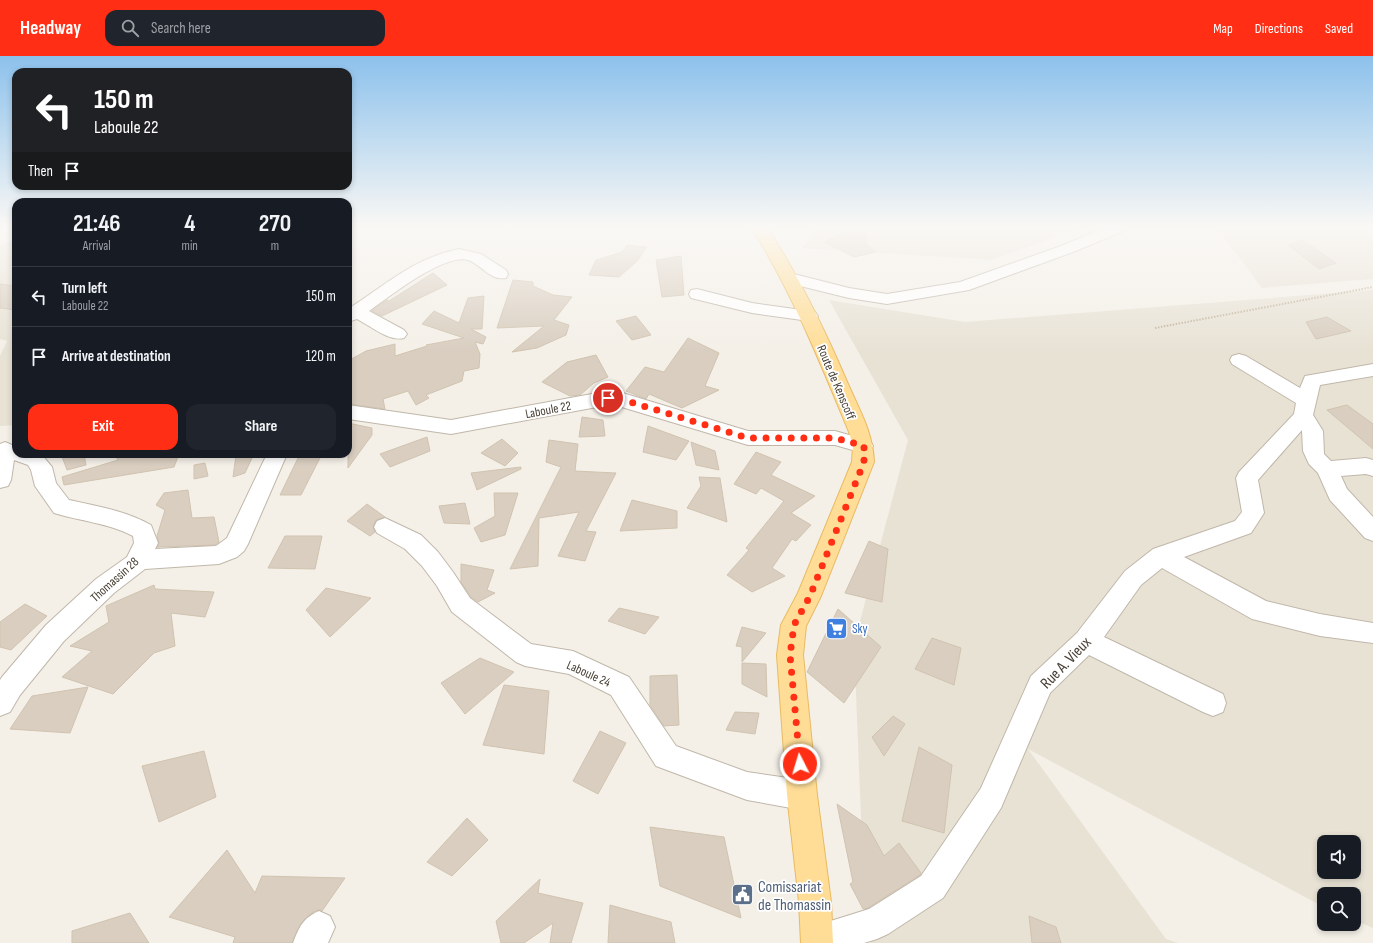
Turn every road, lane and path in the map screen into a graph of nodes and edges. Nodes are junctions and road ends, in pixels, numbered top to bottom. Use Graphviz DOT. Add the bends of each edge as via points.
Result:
graph roads {
  1 [pos="421,268"];
  2 [pos="491,268"];
  3 [pos="784,268"];
  4 [pos="1011,268"];
  5 [pos="500,274"];
  6 [pos="790,278"];
  7 [pos="1373,287"];
  8 [pos="697,294"];
  9 [pos="353,314"];
  10 [pos="809,316"];
  11 [pos="1155,328"];
  12 [pos="398,334"];
  13 [pos="1239,360"];
  14 [pos="1373,370"];
  15 [pos="1305,408"];
  16 [pos="352,413"];
  17 [pos="864,446"];
  18 [pos="15,458"];
  19 [pos="27,458"];
  20 [pos="274,458"];
  21 [pos="1373,468"];
  22 [pos="1327,469"];
  23 [pos="0,480"];
  24 [pos="385,527"];
  25 [pos="1373,532"];
  26 [pos="1161,556"];
  27 [pos="138,560"];
  28 [pos="1371,633"];
  29 [pos="1086,641"];
  30 [pos="0,703"];
  31 [pos="1213,703"];
  32 [pos="802,794"];
  33 [pos="818,942"];
  1 -- 9 [label="street"];
  2 -- 5 [label="street"];
  3 -- 6 [label="main road, Route de Kenscoff"];
  4 -- 6 [label="street" via="963,286 887,299 850,294"];
  6 -- 10 [label="main road, Route de Kenscoff"];
  7 -- 11 [label="path"];
  8 -- 10 [label="street" via="752,308"];
  9 -- 12 [label="street"];
  10 -- 17 [label="main road, Route de Kenscoff"];
  13 -- 15 [label="street"];
  14 -- 15 [label="street, Rue A. Vieux" via="1312,380"];
  15 -- 22 [label="street" via="1313,430 1314,457"];
  15 -- 26 [label="street, Rue A. Vieux" via="1247,478 1253,513 1243,527"];
  16 -- 17 [label="street, Laboule 22" via="451,427 616,398 748,438 835,438"];
  17 -- 32 [label="main road, Route de Kenscoff" via="864,462 810,596 794,625 790,655"];
  18 -- 23 [label="street"];
  19 -- 27 [label="street, Thomassin 28" via="41,466 46,486 62,507 104,516 143,531 146,542"];
  20 -- 27 [label="street" via="232,549 216,556"];
  21 -- 22 [label="street" via="1366,466"];
  22 -- 25 [label="street" via="1338,494"];
  24 -- 32 [label="street, Laboule 24" via="413,542 430,559 461,605 525,654 573,663 620,686 666,756 747,786"];
  26 -- 28 [label="street" via="1261,611 1320,625"];
  26 -- 29 [label="street, Rue A. Vieux" via="1133,578"];
  27 -- 30 [label="street, Thomassin 28" via="105,586 55,633"];
  29 -- 31 [label="street"];
  29 -- 33 [label="street, Rue A. Vieux" via="1040,685 991,798 932,887 877,923"];
  32 -- 33 [label="main road, Route de Kenscoff"];
}
